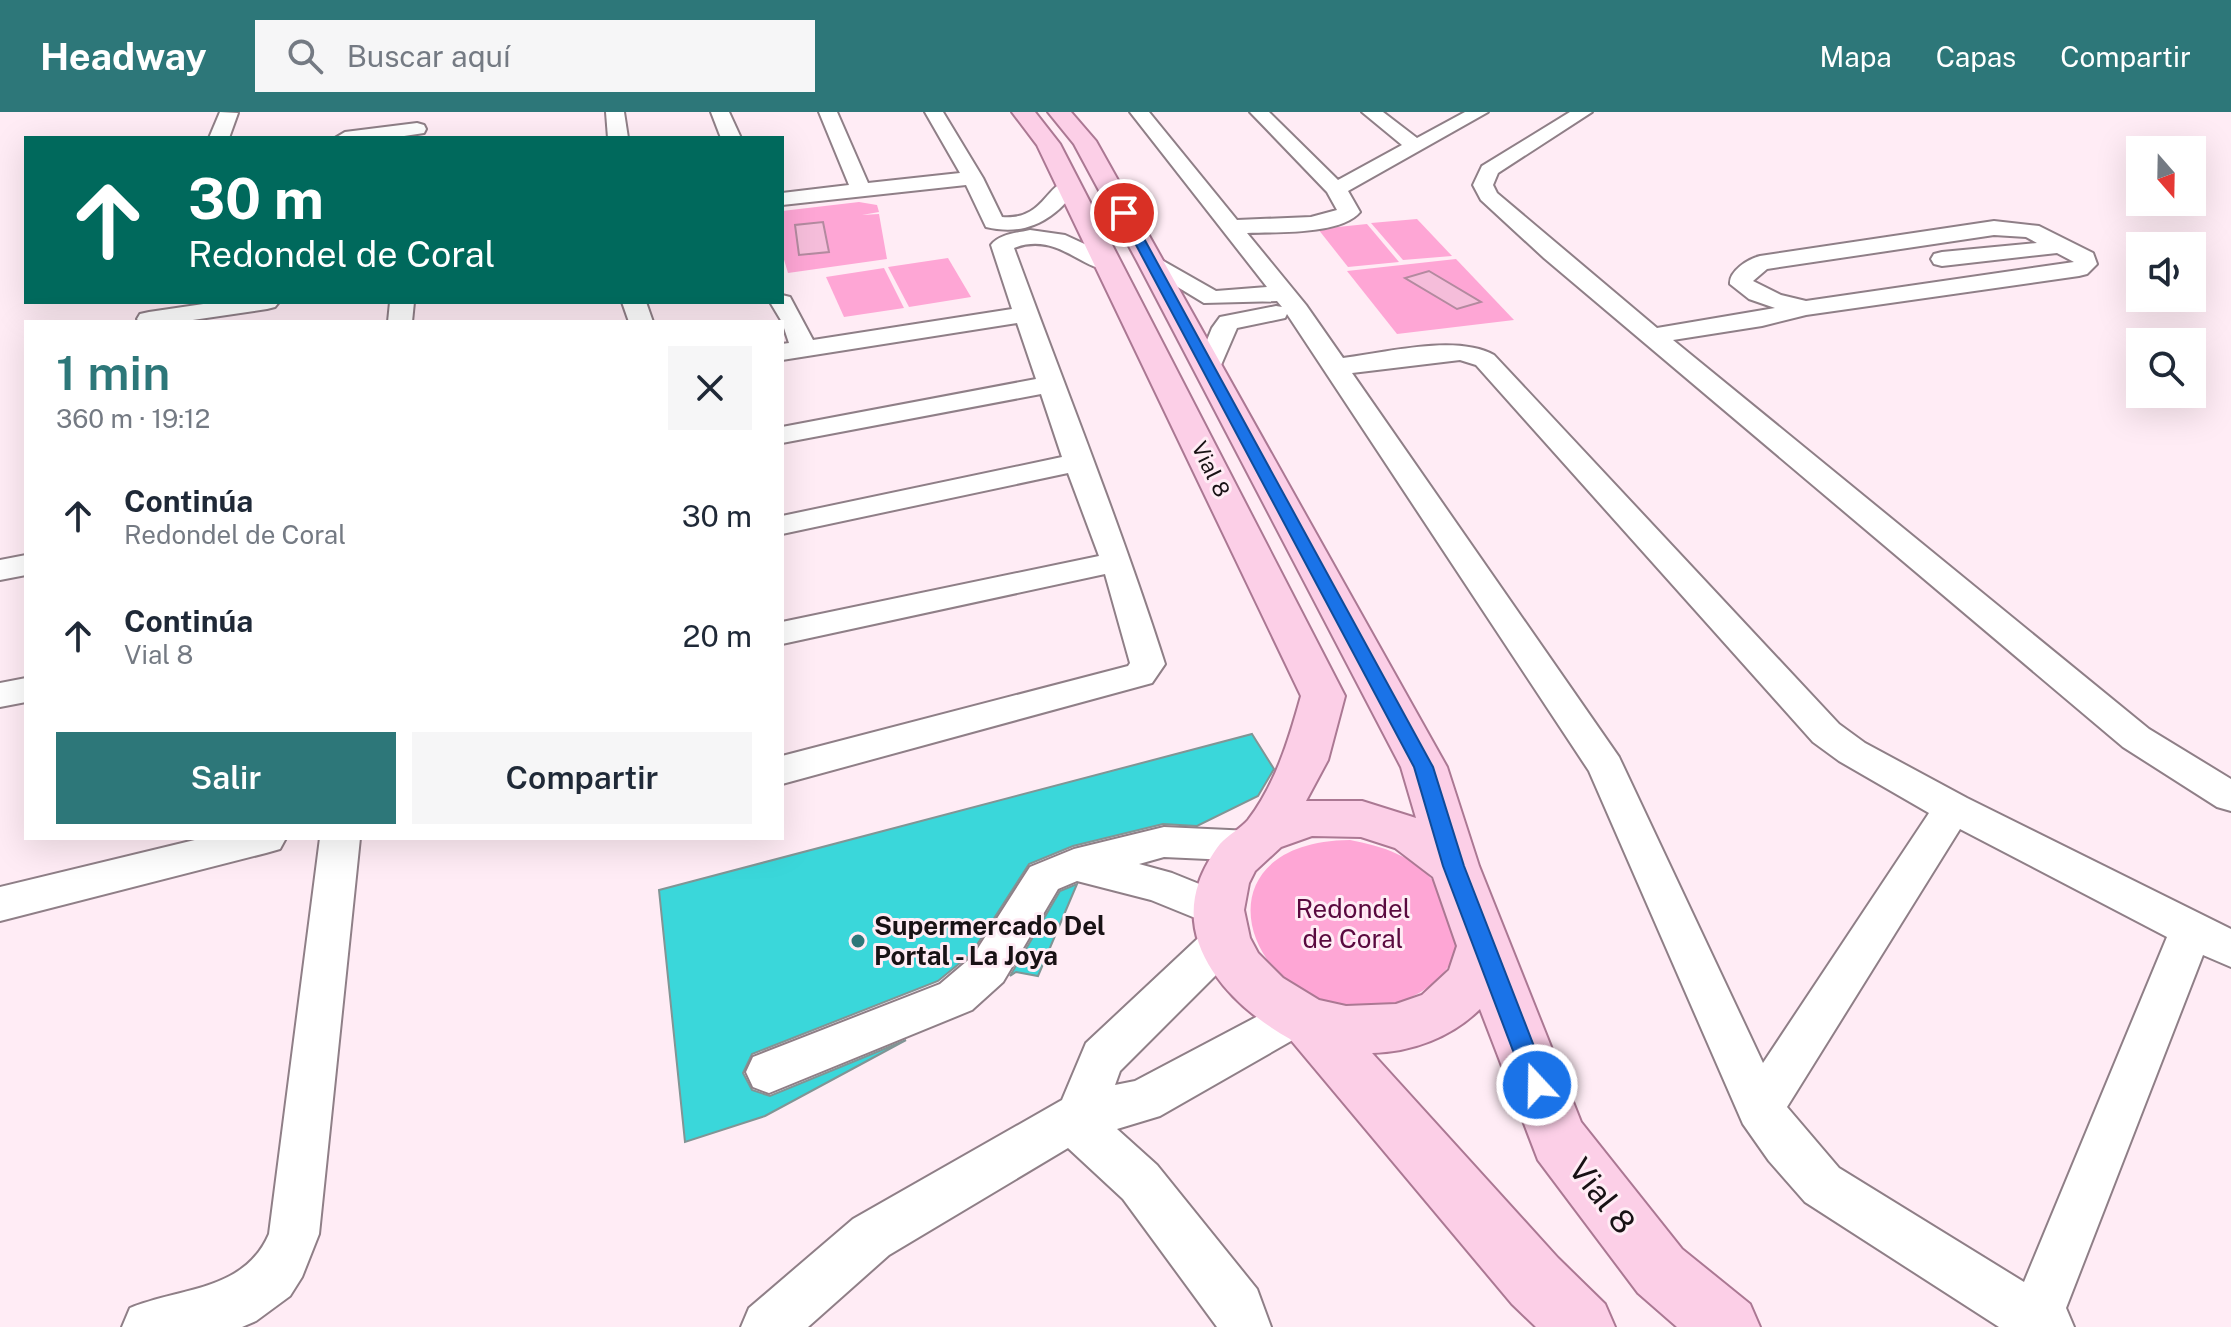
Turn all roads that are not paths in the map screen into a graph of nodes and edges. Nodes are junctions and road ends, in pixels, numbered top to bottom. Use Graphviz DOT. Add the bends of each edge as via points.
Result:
graph roads {
  1 [pos="615,112"];
  2 [pos="720,112"];
  3 [pos="828,112"];
  4 [pos="934,112"];
  5 [pos="1023,112"];
  6 [pos="1059,112"];
  7 [pos="1139,112"];
  8 [pos="1259,112"];
  9 [pos="1371,112"];
  10 [pos="1479,112"];
  11 [pos="1583,112"];
  12 [pos="229,113"];
  13 [pos="417,126"];
  14 [pos="220,136"];
  15 [pos="357,136"];
  16 [pos="618,136"];
  17 [pos="730,136"];
  18 [pos="1415,146"];
  19 [pos="973,178"];
  20 [pos="1069,186"];
  21 [pos="1336,189"];
  22 [pos="861,190"];
  23 [pos="784,199"];
  24 [pos="1234,227"];
  25 [pos="1043,228"];
  26 [pos="1151,261"];
  27 [pos="1109,264"];
  28 [pos="1291,302"];
  29 [pos="248,304"];
  30 [pos="782,304"];
  31 [pos="1236,308"];
  32 [pos="1806,308"];
  33 [pos="151,314"];
  34 [pos="1028,314"];
  35 [pos="1652,336"];
  36 [pos="793,350"];
  37 [pos="1209,367"];
  38 [pos="1334,367"];
  39 [pos="1051,384"];
  40 [pos="784,435"];
  41 [pos="1078,462"];
  42 [pos="784,525"];
  43 [pos="1117,562"];
  44 [pos="24,565"];
  45 [pos="0,570"];
  46 [pos="784,633"];
  47 [pos="24,690"];
  48 [pos="0,695"];
  49 [pos="784,769"];
  50 [pos="2231,797"];
  51 [pos="1953,808"];
  52 [pos="258,840"];
  53 [pos="340,840"];
  54 [pos="1258,840"];
  55 [pos="1074,865"];
  56 [pos="1454,866"];
  57 [pos="0,904"];
  58 [pos="1221,925"];
  59 [pos="2212,938"];
  60 [pos="1483,946"];
  61 [pos="1302,1018"];
  62 [pos="769,1072"];
  63 [pos="1760,1108"];
  64 [pos="1076,1117"];
  65 [pos="2040,1324"];
  66 [pos="149,1327"];
  67 [pos="768,1327"];
  68 [pos="1244,1327"];
  69 [pos="1582,1327"];
  70 [pos="1727,1327"];
  1 -- 16 [label="street"];
  2 -- 17 [label="street"];
  3 -- 22 [label="street"];
  4 -- 19 [label="street"];
  5 -- 20 [label="main road, Vial 8" via="1048,144"];
  6 -- 26 [label="main road, Vial 8" via="1084,141"];
  7 -- 24 [label="street"];
  8 -- 21 [label="street"];
  9 -- 18 [label="street"];
  10 -- 18 [label="street"];
  11 -- 35 [label="street" via="1489,170 1483,185 1502,210"];
  12 -- 14 [label="street"];
  13 -- 15 [label="street"];
  18 -- 21 [label="street"];
  19 -- 22 [label="street"];
  19 -- 25 [label="street" via="994,222"];
  20 -- 25 [label="street"];
  20 -- 27 [label="main road, Vial 8"];
  21 -- 24 [label="street" via="1349,212 1337,219"];
  22 -- 23 [label="street"];
  24 -- 28 [label="street"];
  25 -- 27 [label="street"];
  25 -- 34 [label="street" via="1002,245"];
  26 -- 31 [label="street" via="1202,294"];
  26 -- 37 [label="main road, Vial 8"];
  27 -- 54 [label="main road, Vial 8" via="1323,696 1305,760"];
  28 -- 31 [label="street"];
  28 -- 38 [label="street"];
  29 -- 33 [label="street"];
  30 -- 36 [label="street"];
  31 -- 37 [label="street"];
  32 -- 32 [label="street" via="2079,269 2085,258 2031,231 1994,228 1760,263 1741,278 1753,293"];
  32 -- 35 [label="street"];
  34 -- 36 [label="street"];
  34 -- 39 [label="street"];
  35 -- 50 [label="street" via="2136,738"];
  37 -- 56 [label="main road, Vial 8" via="1424,767"];
  38 -- 51 [label="street" via="1460,352 1485,360 1826,733"];
  38 -- 63 [label="street" via="1606,767"];
  39 -- 40 [label="street"];
  39 -- 41 [label="street"];
  41 -- 42 [label="street"];
  41 -- 43 [label="street"];
  43 -- 46 [label="street"];
  43 -- 49 [label="street" via="1148,664 1140,675"];
  44 -- 45 [label="street"];
  47 -- 48 [label="street"];
  51 -- 59 [label="street"];
  51 -- 63 [label="street"];
  52 -- 57 [label="street"];
  53 -- 66 [label="street" via="287,1258 266,1284 232,1308"];
  54 -- 55 [label="street" via="1164,842"];
  54 -- 56 [label="main road" via="1310,818 1362,819 1412,835"];
  54 -- 58 [label="main road" via="1238,857 1224,882"];
  55 -- 58 [label="street" via="1158,885"];
  55 -- 62 [label="street" via="1044,878 988,969 956,997"];
  56 -- 60 [label="main road"];
  58 -- 61 [label="main road" via="1239,969 1264,994"];
  58 -- 64 [label="street" via="1102,1058"];
  59 -- 65 [label="street"];
  60 -- 61 [label="main road" via="1471,983 1441,1012 1396,1028 1346,1030"];
  60 -- 70 [label="main road, Vial 8" via="1559,1140 1660,1271"];
  61 -- 64 [label="street" via="1143,1101"];
  61 -- 69 [label="main road"];
  63 -- 65 [label="street" via="1822,1185"];
  64 -- 67 [label="street" via="871,1237"];
  64 -- 68 [label="street" via="1140,1182 1238,1308"];
}
